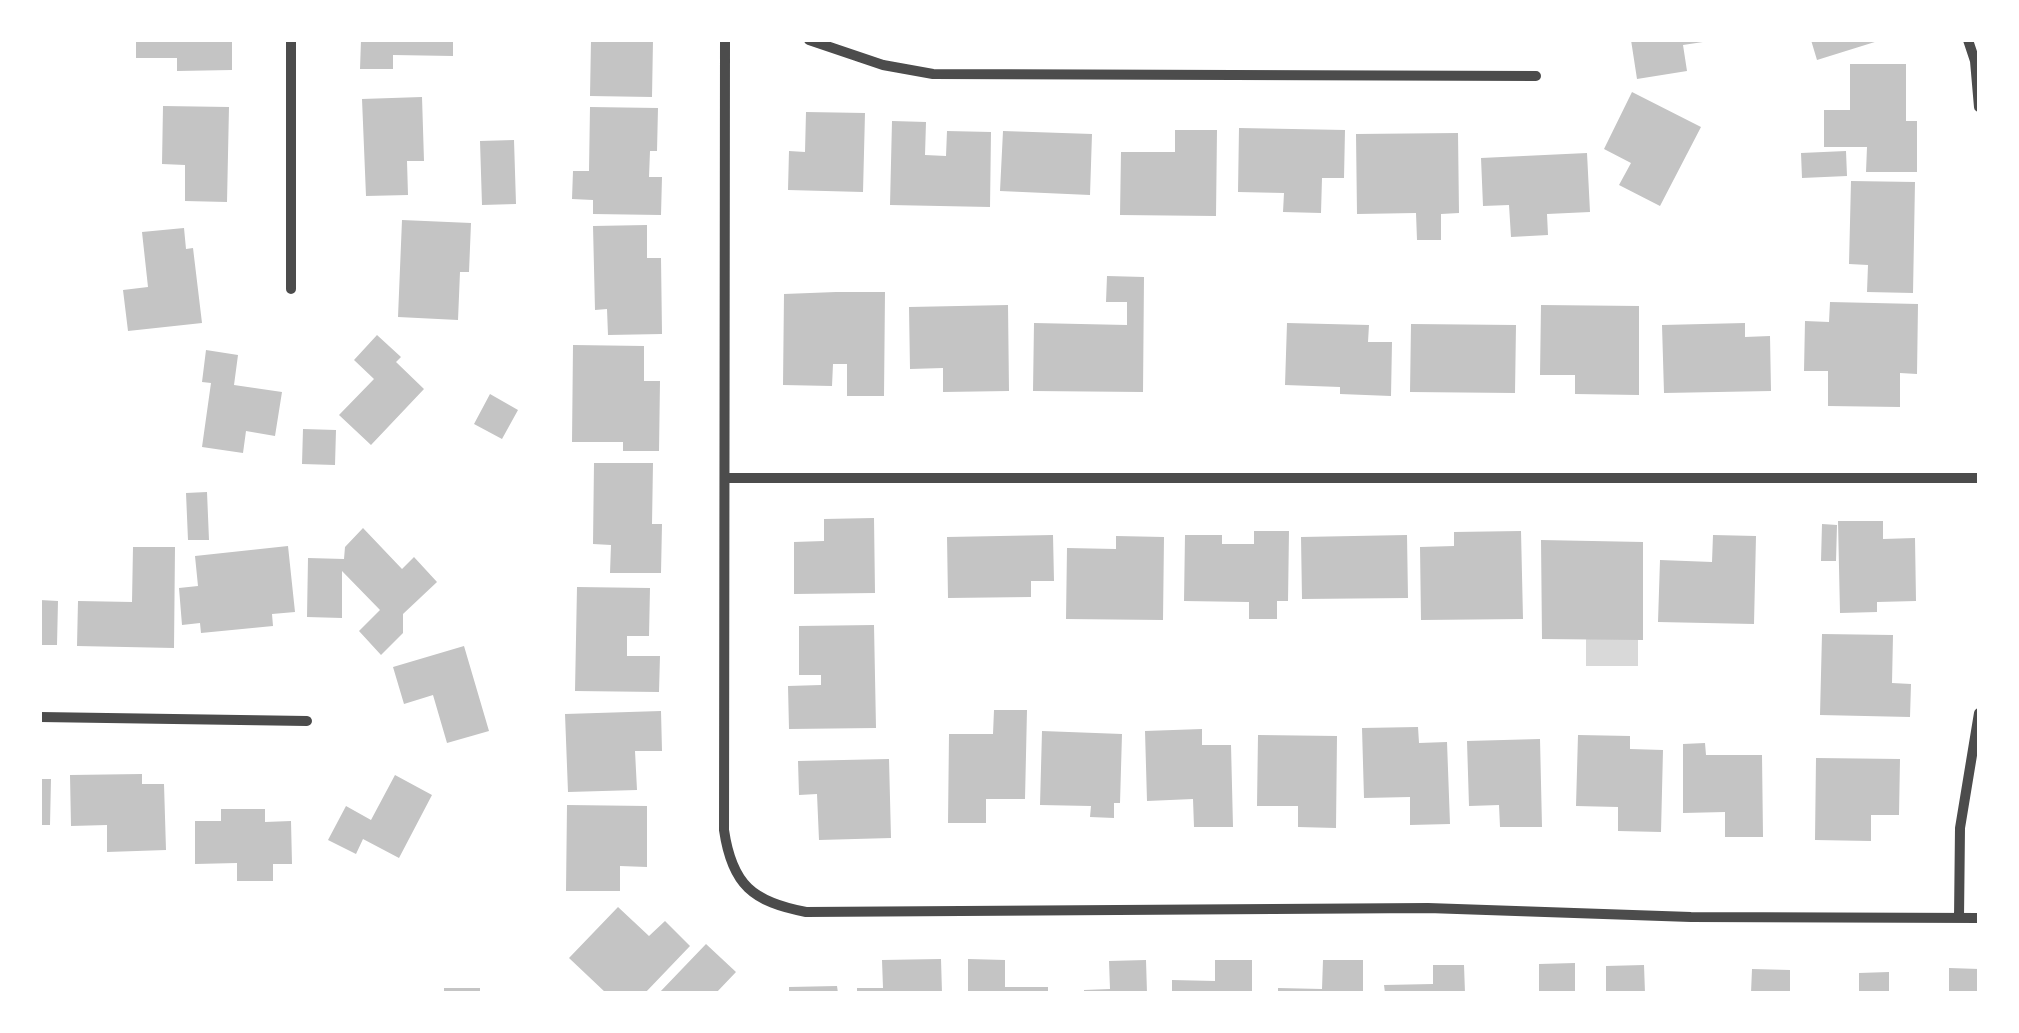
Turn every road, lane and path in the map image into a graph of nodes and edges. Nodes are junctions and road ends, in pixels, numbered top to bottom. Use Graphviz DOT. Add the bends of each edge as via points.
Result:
graph roads {
  1 [pos="291,40"];
  2 [pos="726,40"];
  3 [pos="809,40"];
  4 [pos="1968,40"];
  5 [pos="1536,76"];
  6 [pos="1979,106"];
  7 [pos="291,289"];
  8 [pos="725,478"];
  9 [pos="1979,478"];
  10 [pos="1979,714"];
  11 [pos="40,718"];
  12 [pos="307,722"];
  13 [pos="1959,918"];
  14 [pos="1979,918"];
  1 -- 7 [label="street"];
  2 -- 8 [label="street"];
  3 -- 5 [label="street" via="883,66 933,74"];
  4 -- 6 [label="street"];
  8 -- 9 [label="street"];
  8 -- 13 [label="street" via="724,830 728,860 744,886 773,906 806,912 1428,908"];
  10 -- 13 [label="street" via="1960,828"];
  11 -- 12 [label="street"];
  13 -- 14 [label="street"];
}
